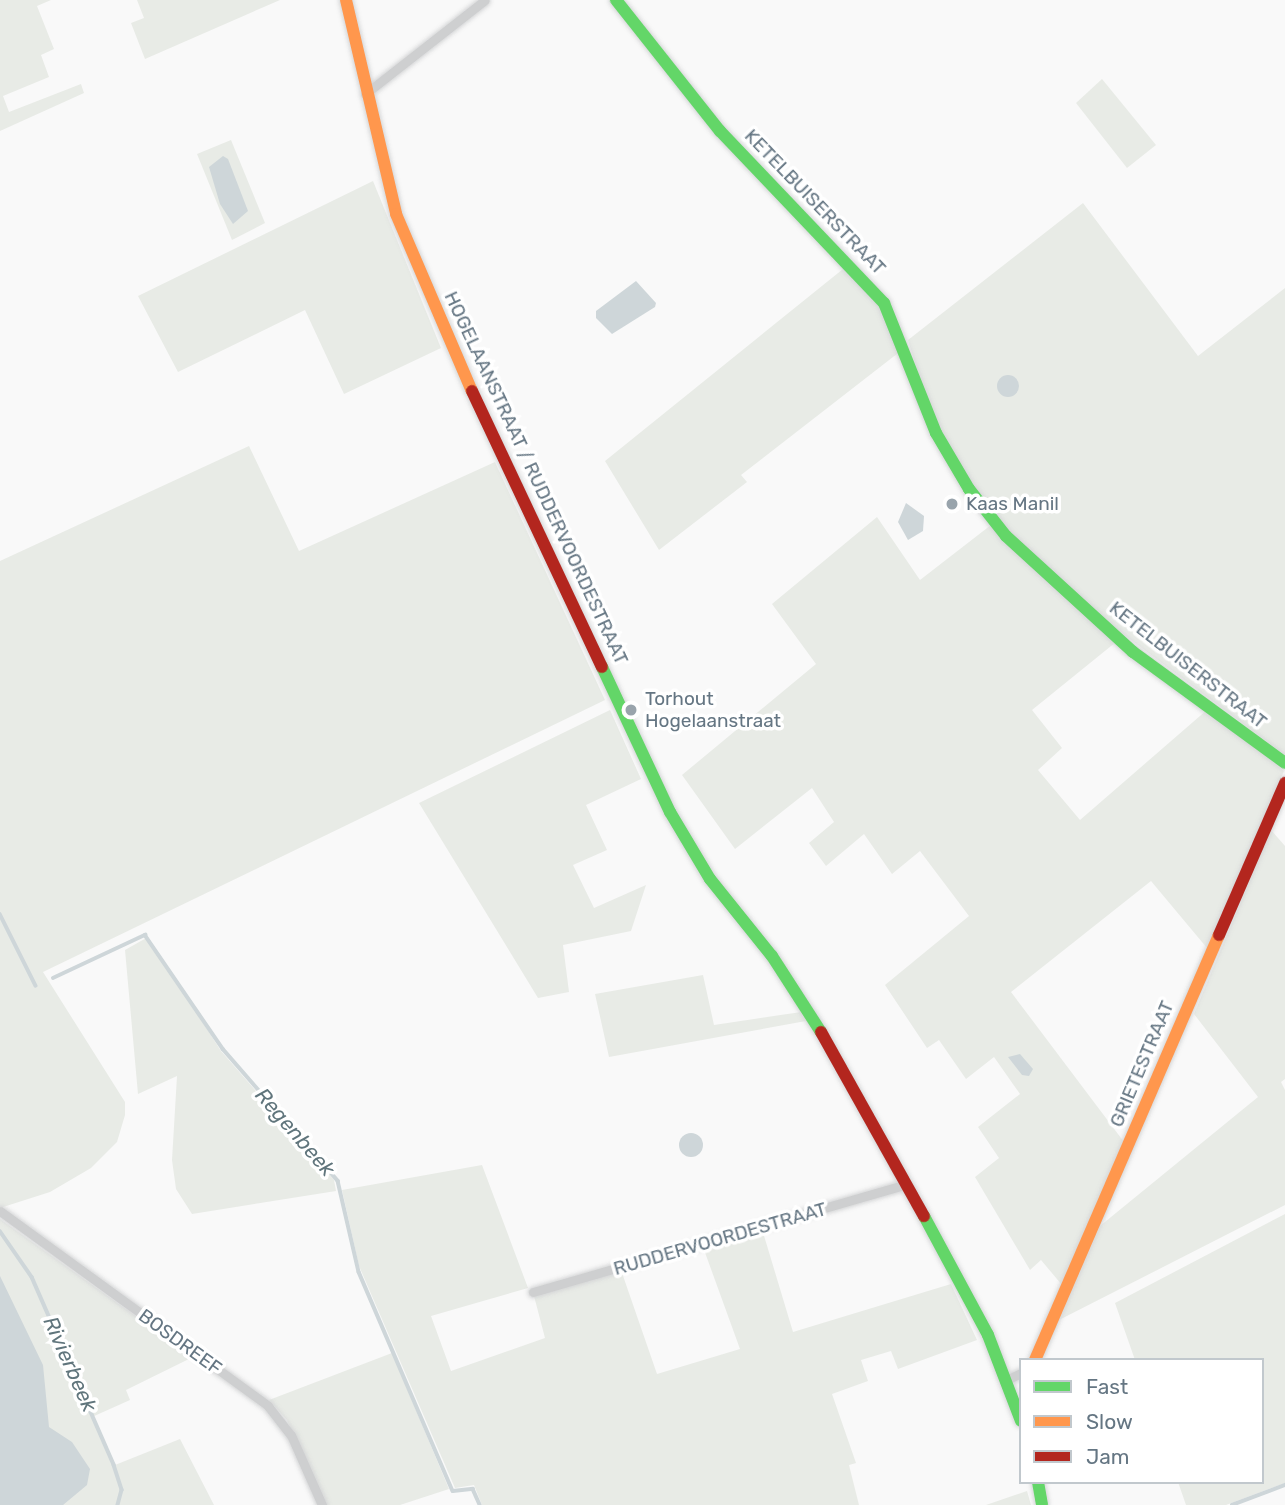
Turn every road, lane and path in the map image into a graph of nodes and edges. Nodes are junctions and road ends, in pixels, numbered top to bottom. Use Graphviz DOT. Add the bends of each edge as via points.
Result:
graph roads {
  1 [pos="346,0"];
  2 [pos="485,0"];
  3 [pos="616,0"];
  4 [pos="365,94"];
  5 [pos="1285,763"];
  6 [pos="1285,783"];
  7 [pos="907,1184"];
  8 [pos="0,1211"];
  9 [pos="533,1292"];
  10 [pos="1036,1358"];
  11 [pos="1019,1374"];
  12 [pos="1006,1380"];
  13 [pos="1019,1416"];
  14 [pos="1038,1484"];
  15 [pos="323,1505"];
  16 [pos="1042,1505"];
  1 -- 4 [label="street, HOGELAANSTRAAT / RUDDERVOORDESTRAAT"];
  2 -- 4 [label="street"];
  3 -- 5 [label="street, KETELBUISERSTRAAT" via="720,131 884,303 936,433 969,489 1006,537 1133,652"];
  4 -- 7 [label="street, HOGELAANSTRAAT / RUDDERVOORDESTRAAT" via="396,214 444,331 670,812 710,879 811,1012"];
  6 -- 10 [label="street, GRIETESTRAAT"];
  7 -- 9 [label="street, RUDDERVOORDESTRAAT"];
  7 -- 12 [label="street, HOGELAANSTRAAT / RUDDERVOORDESTRAAT" via="988,1335"];
  8 -- 15 [label="street, BOSDREEF" via="268,1406 291,1434"];
  11 -- 12 [label="street"];
  12 -- 13 [label="street, HOGELAANSTRAAT / RUDDERVOORDESTRAAT"];
  14 -- 16 [label="street"];
}
